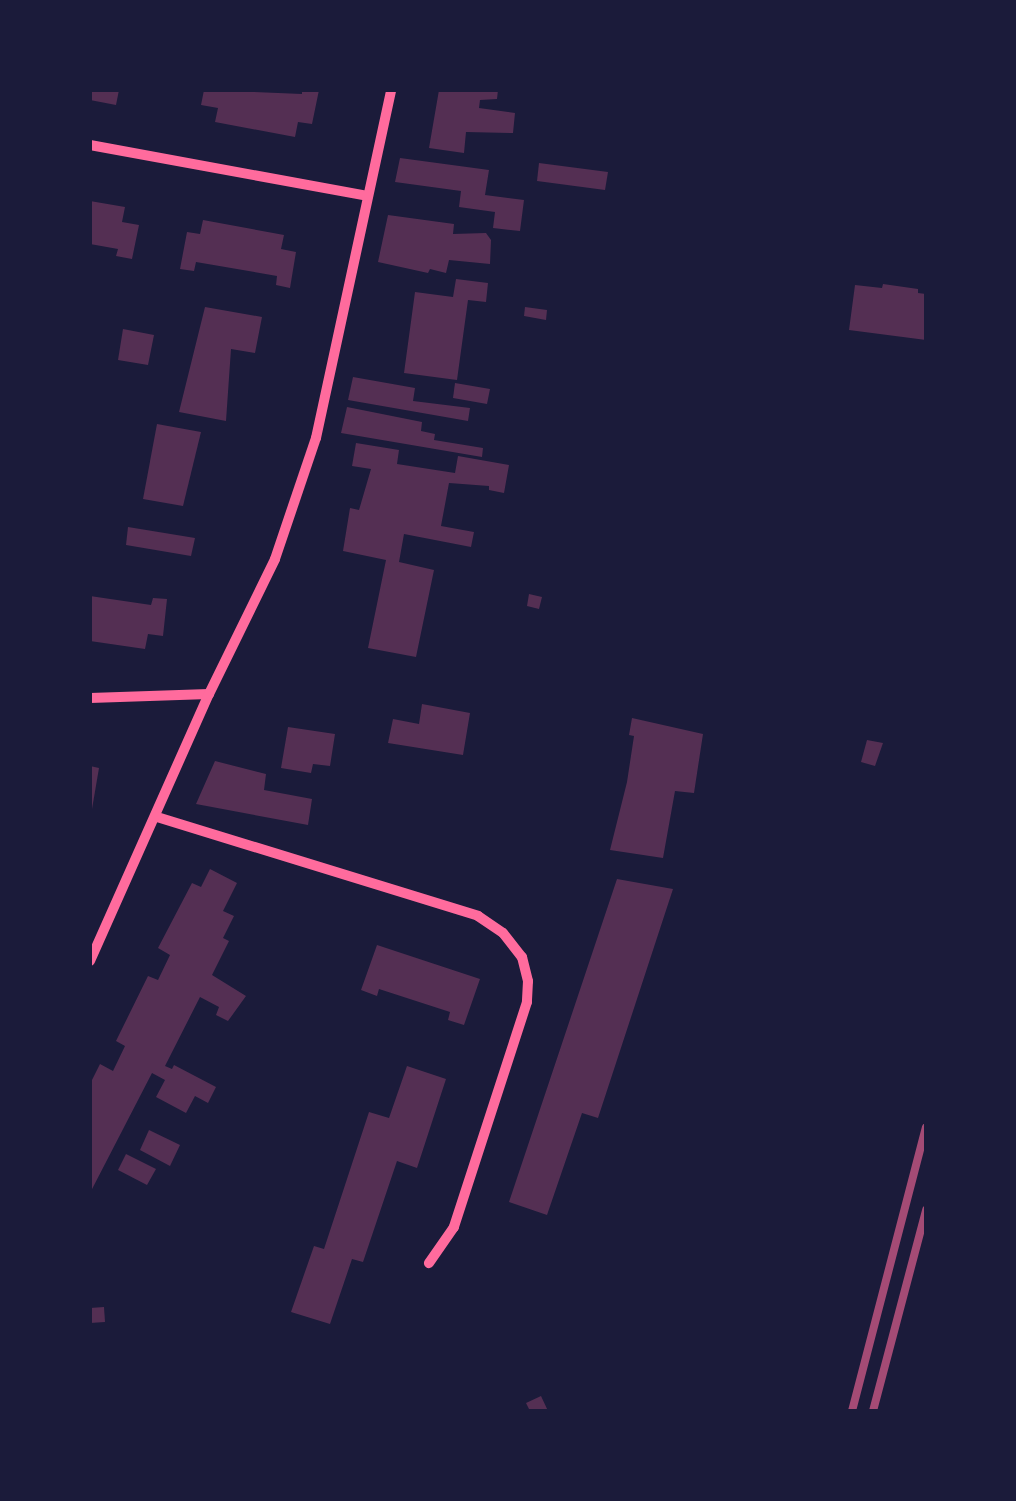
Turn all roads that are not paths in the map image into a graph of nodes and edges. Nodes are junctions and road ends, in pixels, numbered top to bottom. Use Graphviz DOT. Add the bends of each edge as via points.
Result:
graph roads {
  1 [pos="391,90"];
  2 [pos="90,144"];
  3 [pos="367,196"];
  4 [pos="208,694"];
  5 [pos="90,698"];
  6 [pos="158,817"];
  7 [pos="90,961"];
  8 [pos="429,1262"];
  1 -- 3 [label="street"];
  2 -- 3 [label="street"];
  3 -- 4 [label="street" via="316,438 276,559"];
  4 -- 5 [label="street"];
  4 -- 6 [label="street"];
  6 -- 7 [label="street"];
  6 -- 8 [label="street" via="478,916 522,957 527,1002 454,1227"];
}
